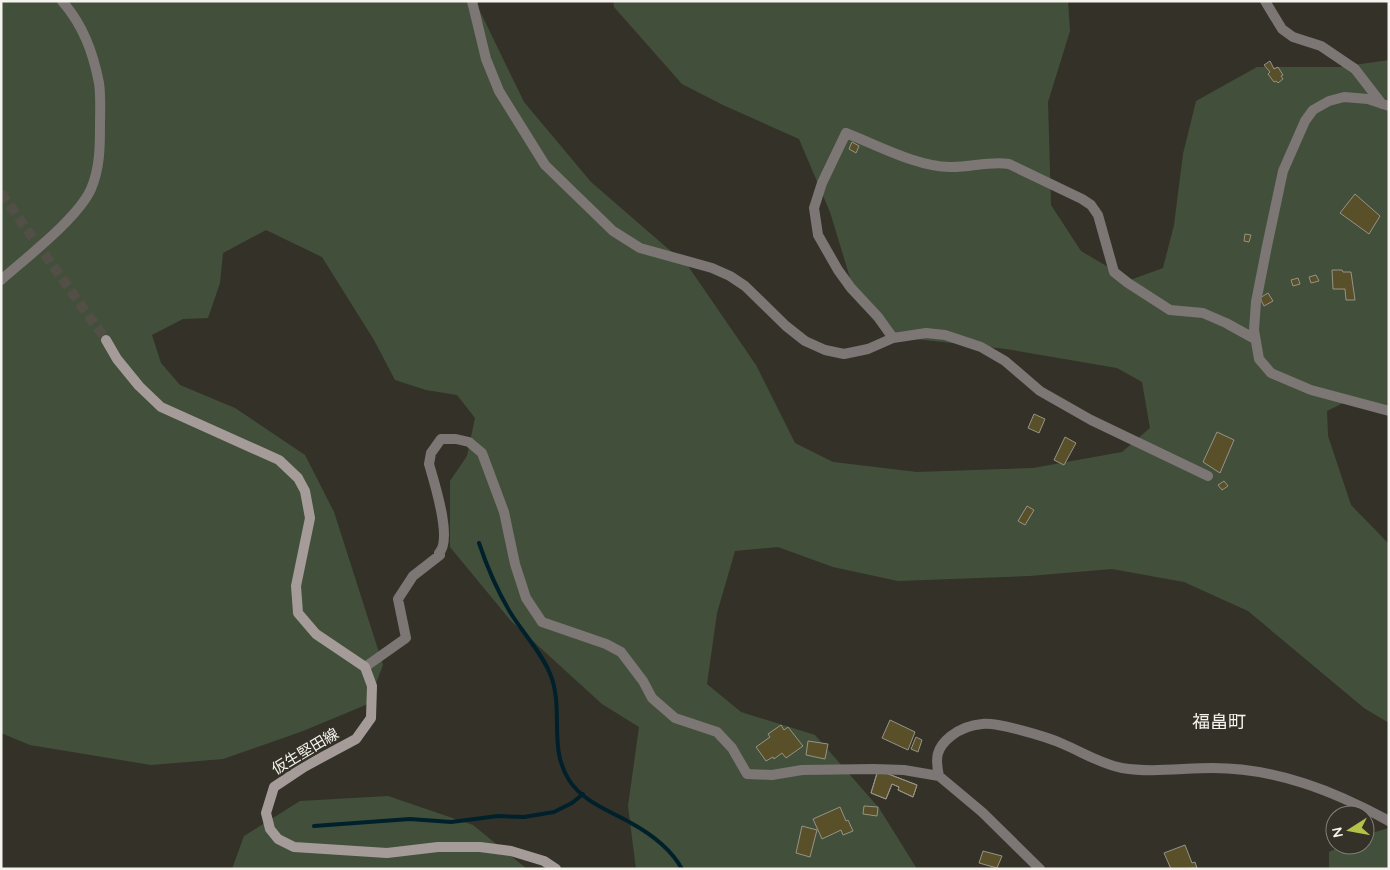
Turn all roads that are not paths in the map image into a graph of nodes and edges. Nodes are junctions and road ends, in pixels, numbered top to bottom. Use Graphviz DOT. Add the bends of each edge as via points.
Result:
graph roads {
  1 [pos="62,1"];
  2 [pos="472,1"];
  3 [pos="1265,1"];
  4 [pos="1386,105"];
  5 [pos="1,280"];
  6 [pos="893,338"];
  7 [pos="1255,339"];
  8 [pos="106,340"];
  9 [pos="1389,411"];
  10 [pos="1208,476"];
  11 [pos="365,667"];
  12 [pos="939,776"];
  13 [pos="1389,821"];
  14 [pos="556,869"];
  15 [pos="1040,869"];
  1 -- 5 [label="street" via="80,25 99,84 98,168 91,189 74,214"];
  2 -- 6 [label="street" via="486,59 498,91 545,165 613,231 640,248 730,276 805,341 825,350 844,354 868,349"];
  3 -- 4 [label="street" via="1282,29 1293,37 1321,46 1355,69"];
  4 -- 7 [label="street" via="1344,97 1313,110 1305,121 1283,171 1256,302"];
  6 -- 7 [label="street" via="851,288 818,235 814,208 846,133 925,164 952,167 997,162 1009,164 1082,199 1098,215 1114,272 1121,278 1170,310 1203,313"];
  6 -- 10 [label="street" via="926,333 945,335 981,348 1005,361 1040,391 1091,420"];
  7 -- 9 [label="street" via="1259,359 1271,373 1310,390"];
  8 -- 11 [label="main road" via="139,386 161,407 279,460 298,478 305,492 310,518 296,586 298,613 316,634"];
  11 -- 12 [label="street" via="406,638 398,599 413,576 442,550 445,535 429,464 431,453 441,439 456,439 469,442 482,453 504,512 526,598 542,622 620,652 652,698 675,718 717,732 732,748 747,774 873,769"];
  11 -- 14 [label="main road, 仮生堅田線" via="372,686 371,718 356,739 274,787 266,813 270,829 278,839 294,848 387,853 438,847 480,847 520,854 544,861"];
  12 -- 13 [label="street" via="936,760 942,743 961,729 984,723 1062,744 1122,768 1238,769 1280,775 1315,786"];
  12 -- 15 [label="street" via="982,812"];
}
